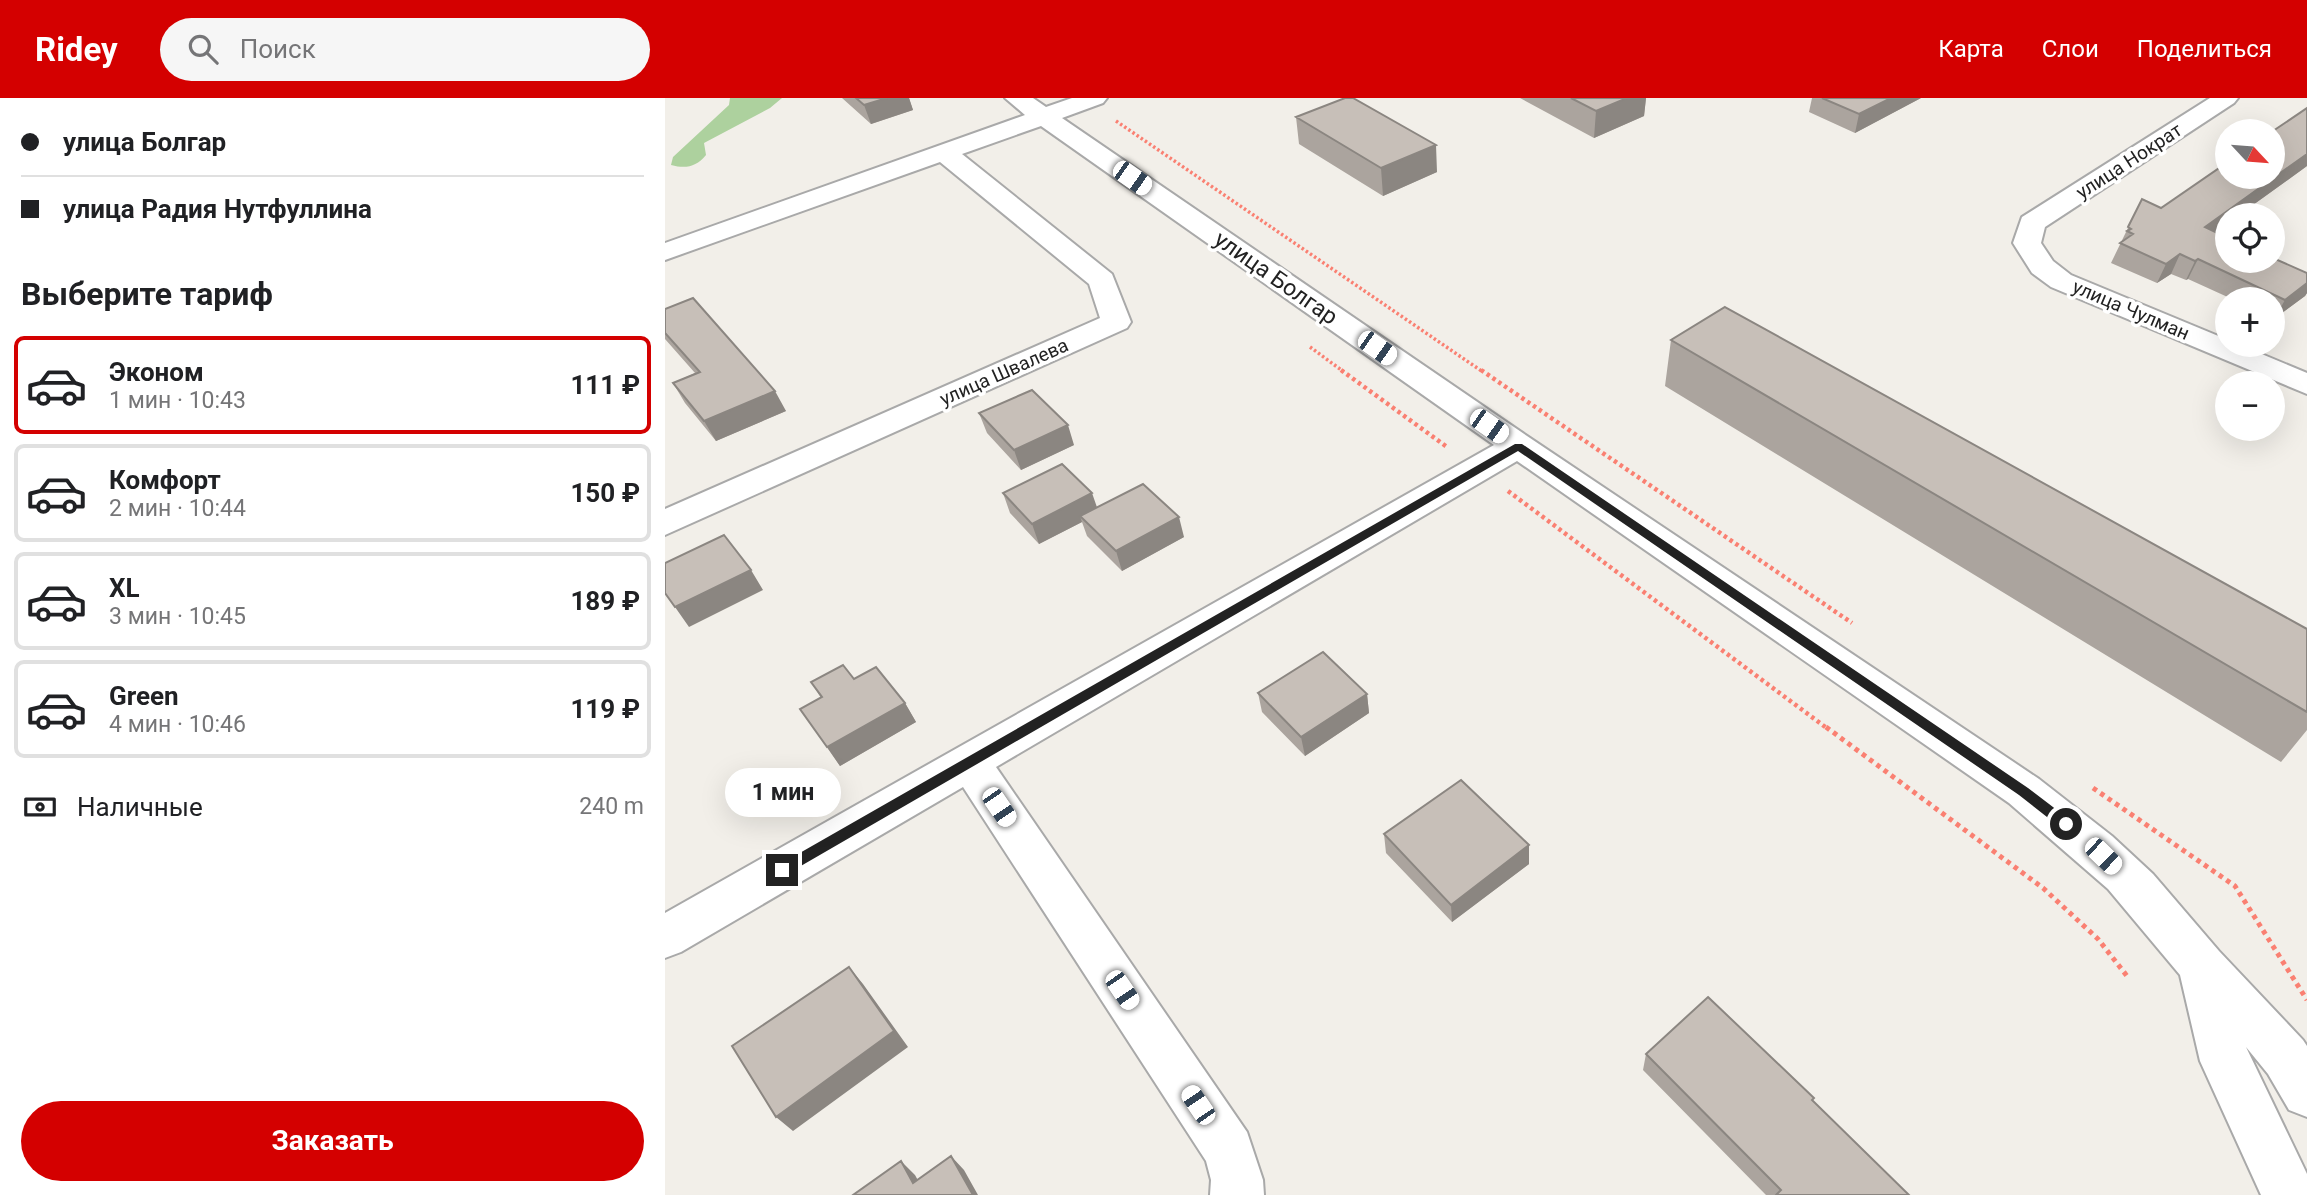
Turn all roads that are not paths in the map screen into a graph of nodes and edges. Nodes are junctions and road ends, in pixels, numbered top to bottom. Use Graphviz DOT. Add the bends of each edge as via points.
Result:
graph roads {
  1 [pos="1095,98"];
  2 [pos="2225,98"];
  3 [pos="1030,107"];
  4 [pos="943,152"];
  5 [pos="2032,223"];
  6 [pos="668,247"];
  7 [pos="2307,384"];
  8 [pos="1518,446"];
  9 [pos="665,523"];
  10 [pos="969,762"];
  11 [pos="665,937"];
  12 [pos="2201,964"];
  13 [pos="2307,1092"];
  14 [pos="1237,1195"];
  15 [pos="2289,1195"];
  1 -- 3 [label="street"];
  2 -- 5 [label="street, улица Нократ"];
  3 -- 4 [label="street"];
  3 -- 8 [label="street, улица Болгар"];
  4 -- 6 [label="street"];
  4 -- 9 [label="street, улица Швалева" via="1102,280 1115,322"];
  5 -- 7 [label="street, улица Чулман" via="2027,243 2032,255 2061,281"];
  8 -- 10 [label="street"];
  8 -- 12 [label="street, улица Болгар" via="2024,792 2087,840 2135,887"];
  10 -- 11 [label="street"];
  10 -- 14 [label="street" via="1229,1150"];
  12 -- 13 [label="street, улица Болгар" via="2248,1011 2294,1067"];
  12 -- 15 [label="street, улица Болгар" via="2225,1060"];
}
